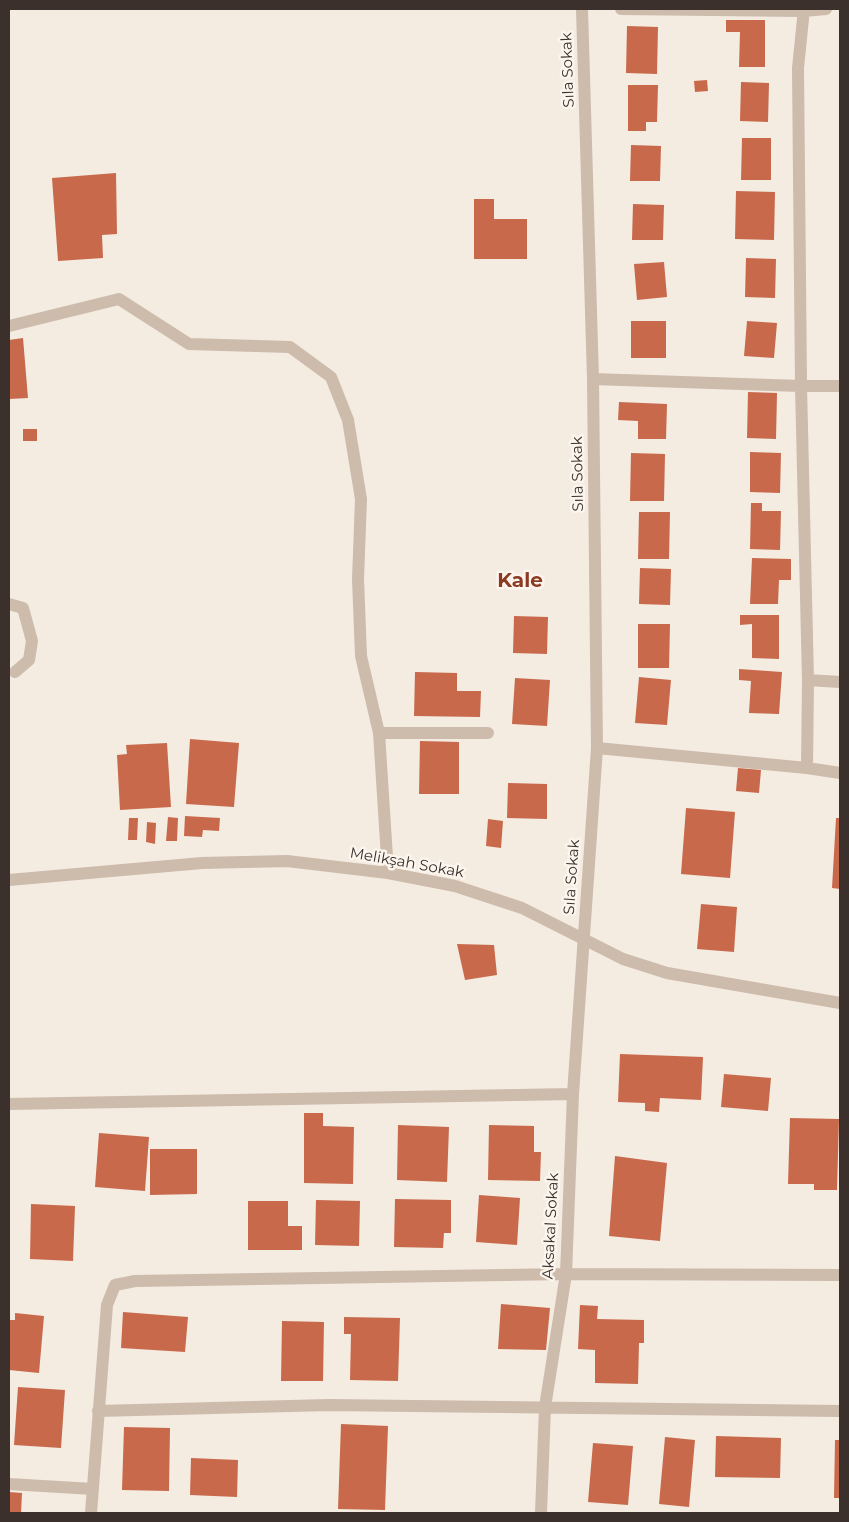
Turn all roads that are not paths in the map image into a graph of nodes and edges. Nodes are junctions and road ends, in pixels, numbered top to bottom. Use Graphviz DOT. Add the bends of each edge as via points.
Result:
graph roads {
  1 [pos="582,9"];
  2 [pos="621,9"];
  3 [pos="826,9"];
  4 [pos="804,10"];
  5 [pos="9,326"];
  6 [pos="593,379"];
  7 [pos="800,386"];
  8 [pos="840,386"];
  9 [pos="9,604"];
  10 [pos="15,672"];
  11 [pos="808,680"];
  12 [pos="840,682"];
  13 [pos="379,733"];
  14 [pos="488,733"];
  15 [pos="597,748"];
  16 [pos="807,768"];
  17 [pos="840,773"];
  18 [pos="388,873"];
  19 [pos="9,880"];
  20 [pos="585,939"];
  21 [pos="840,1003"];
  22 [pos="573,1094"];
  23 [pos="9,1104"];
  24 [pos="566,1274"];
  25 [pos="840,1275"];
  26 [pos="545,1406"];
  27 [pos="98,1411"];
  28 [pos="840,1411"];
  29 [pos="9,1484"];
  30 [pos="93,1490"];
  31 [pos="91,1513"];
  32 [pos="541,1513"];
  1 -- 6 [label="street, Sıla Sokak"];
  2 -- 4 [label="street"];
  3 -- 4 [label="street"];
  4 -- 7 [label="street" via="798,68"];
  5 -- 13 [label="street" via="119,299 189,344 290,347 331,377 348,420 361,499 358,579 361,656"];
  6 -- 7 [label="street"];
  6 -- 15 [label="street, Sıla Sokak"];
  7 -- 8 [label="street"];
  7 -- 11 [label="street"];
  9 -- 10 [label="street" via="23,608 32,641 29,660"];
  11 -- 12 [label="street"];
  11 -- 16 [label="street"];
  13 -- 14 [label="street"];
  13 -- 18 [label="street"];
  15 -- 16 [label="street"];
  15 -- 20 [label="street, Sıla Sokak"];
  16 -- 17 [label="street"];
  18 -- 19 [label="street, Melikşah Sokak" via="287,861 202,863"];
  18 -- 20 [label="street, Melikşah Sokak" via="464,889 522,908"];
  20 -- 21 [label="street, Melikşah Sokak" via="624,959 667,973"];
  20 -- 22 [label="street, Aksakal Sokak"];
  22 -- 23 [label="street"];
  22 -- 24 [label="street, Aksakal Sokak"];
  24 -- 25 [label="street"];
  24 -- 26 [label="street, Aksakal Sokak"];
  24 -- 27 [label="street" via="135,1281 115,1285 107,1305"];
  26 -- 27 [label="street" via="329,1405"];
  26 -- 28 [label="street"];
  26 -- 32 [label="street, Aksakal Sokak"];
  27 -- 30 [label="street"];
  29 -- 30 [label="street"];
  30 -- 31 [label="street"];
}
